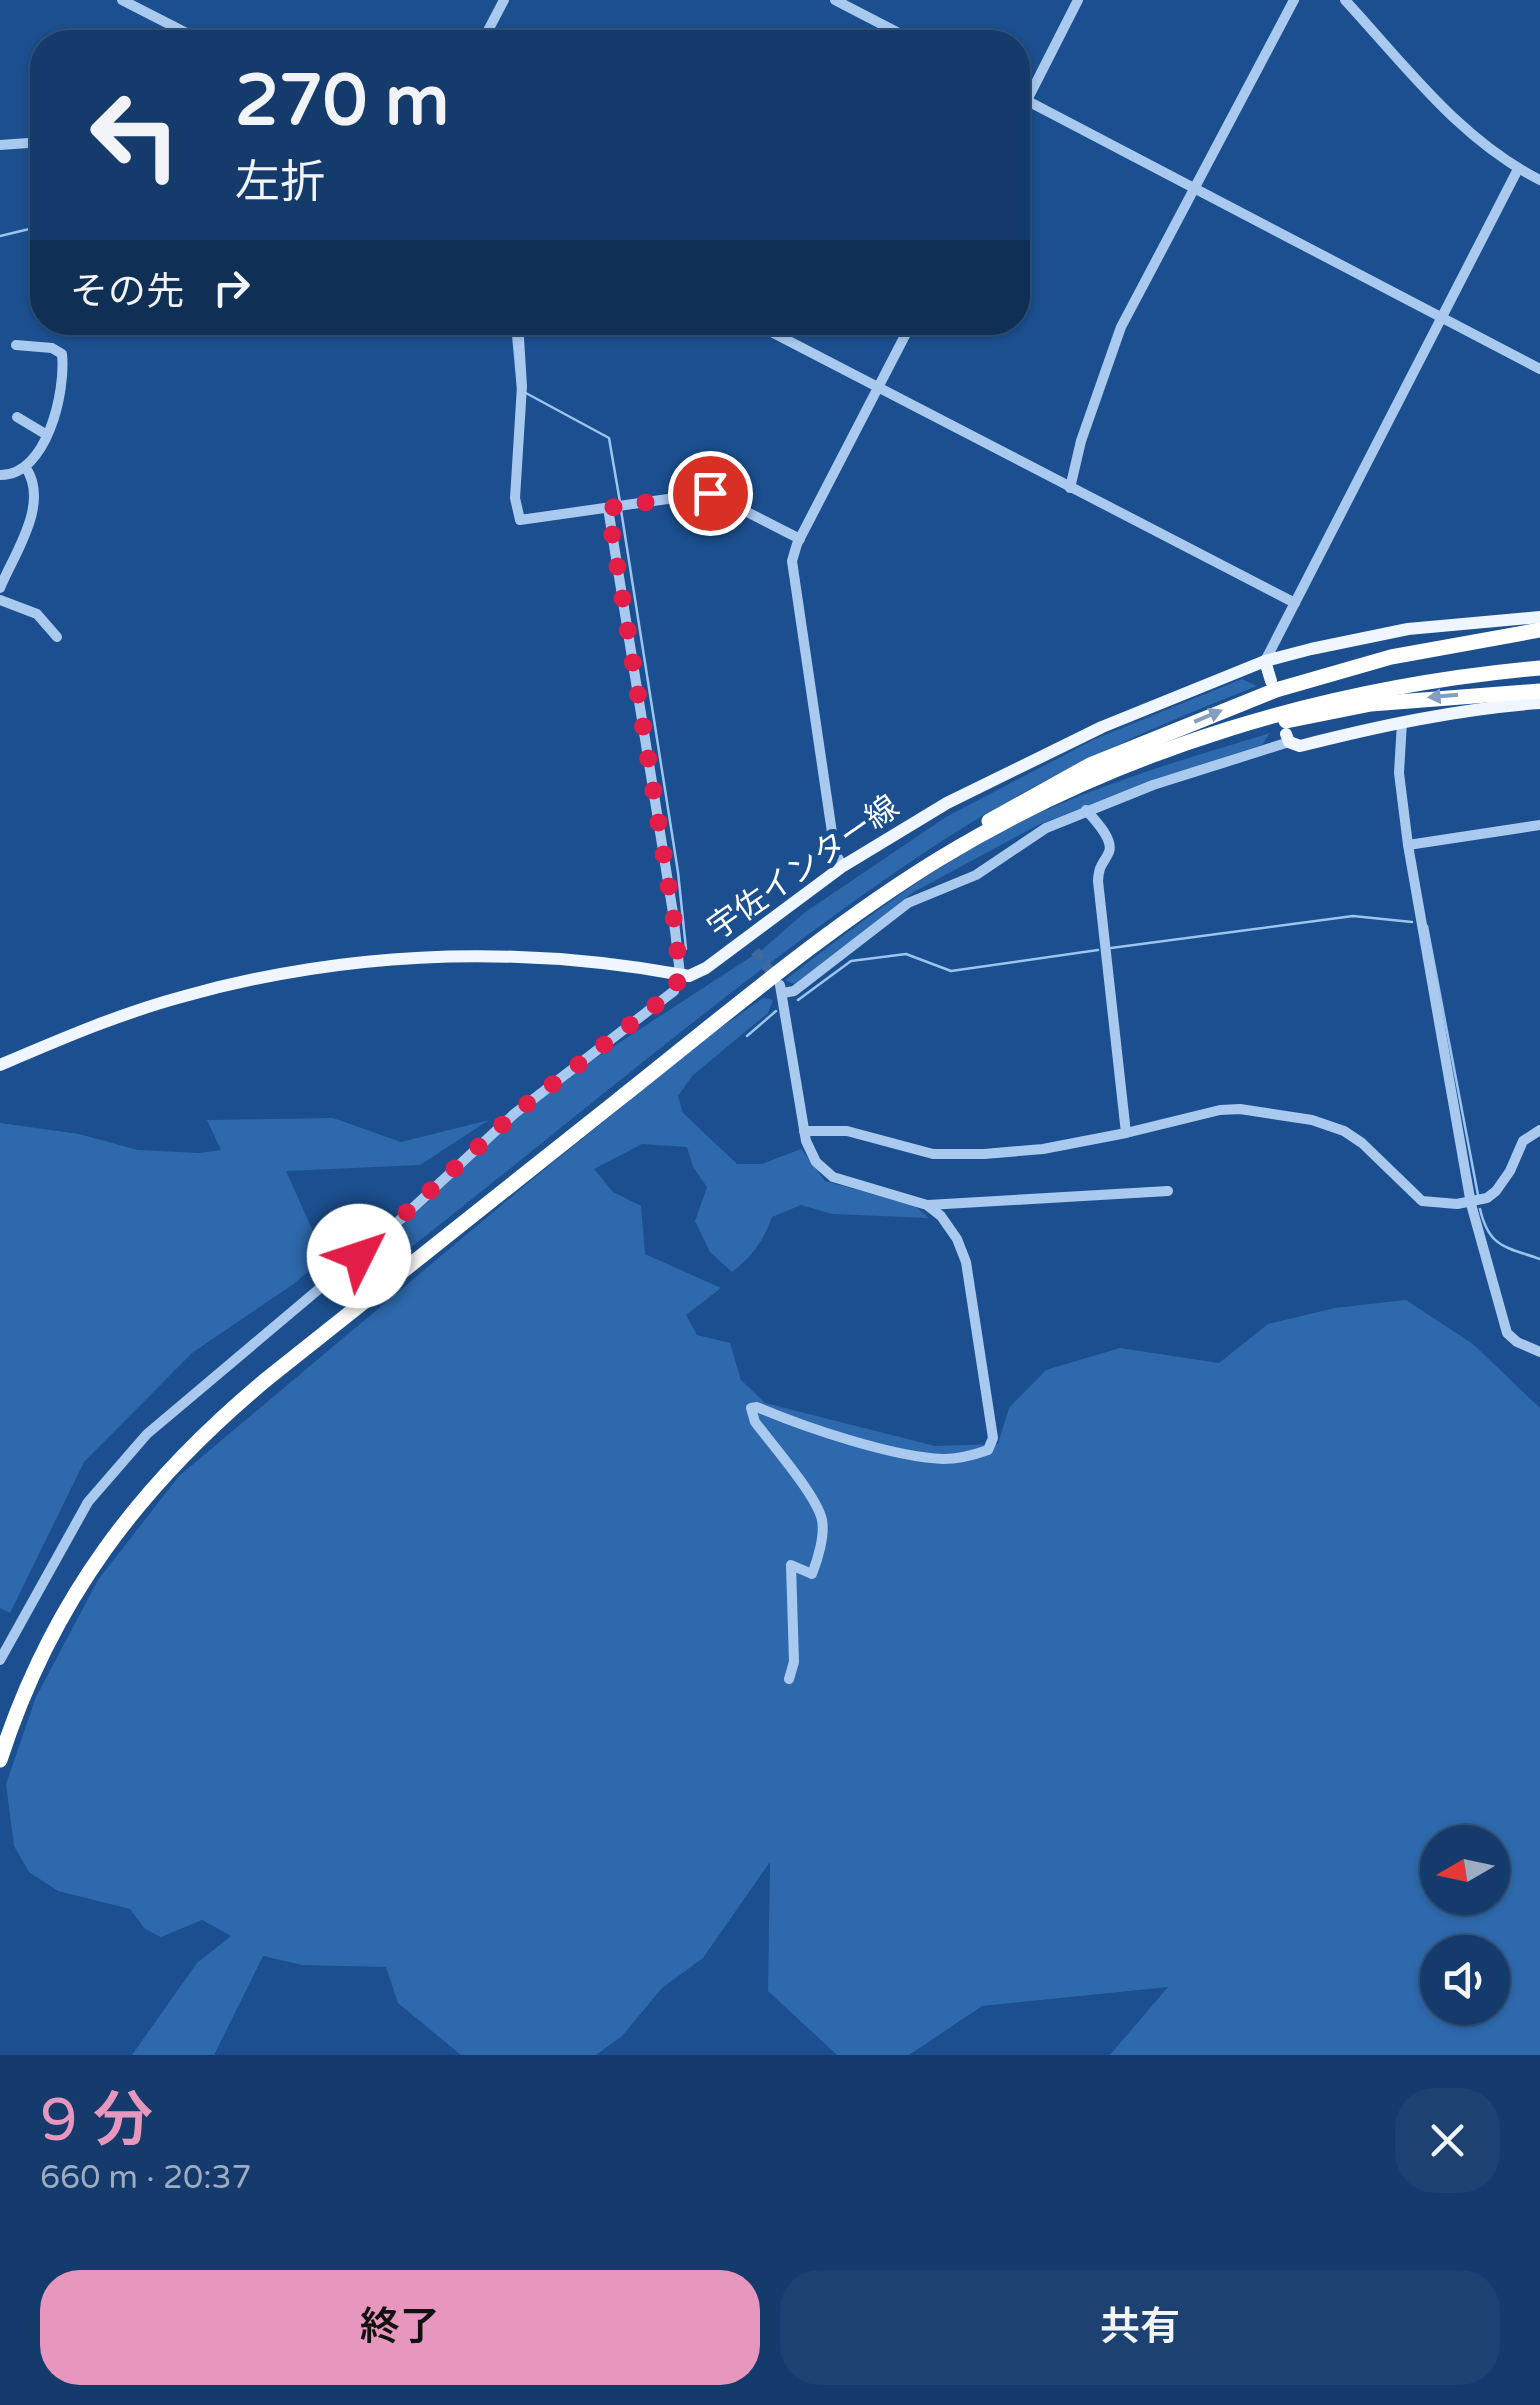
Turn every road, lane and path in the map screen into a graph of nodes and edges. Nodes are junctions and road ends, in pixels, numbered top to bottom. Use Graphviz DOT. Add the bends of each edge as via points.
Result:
graph roads {
  1 [pos="122,0"];
  2 [pos="504,0"];
  3 [pos="835,0"];
  4 [pos="1078,0"];
  5 [pos="1294,0"];
  6 [pos="1345,0"];
  7 [pos="142,4"];
  8 [pos="184,30"];
  9 [pos="488,30"];
  10 [pos="893,30"];
  11 [pos="1030,84"];
  12 [pos="1030,102"];
  13 [pos="30,143"];
  14 [pos="0,145"];
  15 [pos="1518,169"];
  16 [pos="1540,180"];
  17 [pos="1194,188"];
  18 [pos="1441,317"];
  19 [pos="519,335"];
  20 [pos="776,335"];
  21 [pos="905,335"];
  22 [pos="16,345"];
  23 [pos="1540,369"];
  24 [pos="878,389"];
  25 [pos="17,418"];
  26 [pos="47,435"];
  27 [pos="26,468"];
  28 [pos="0,476"];
  29 [pos="1070,488"];
  30 [pos="608,508"];
  31 [pos="800,539"];
  32 [pos="0,588"];
  33 [pos="0,600"];
  34 [pos="1295,603"];
  35 [pos="1540,617"];
  36 [pos="1540,630"];
  37 [pos="57,638"];
  38 [pos="1264,660"];
  39 [pos="1540,668"];
  40 [pos="1271,681"];
  41 [pos="1540,691"];
  42 [pos="1540,703"];
  43 [pos="1261,719"];
  44 [pos="1402,722"];
  45 [pos="1287,738"];
  46 [pos="1086,810"];
  47 [pos="1540,825"];
  48 [pos="1408,845"];
  49 [pos="843,866"];
  50 [pos="880,898"];
  51 [pos="744,938"];
  52 [pos="755,951"];
  53 [pos="680,974"];
  54 [pos="0,1064"];
  55 [pos="1540,1130"];
  56 [pos="804,1131"];
  57 [pos="1126,1133"];
  58 [pos="1168,1191"];
  59 [pos="1471,1204"];
  60 [pos="928,1206"];
  61 [pos="1540,1352"];
  62 [pos="0,1660"];
  63 [pos="789,1678"];
  64 [pos="0,1760"];
  1 -- 7 [label="street"];
  2 -- 9 [label="street"];
  3 -- 10 [label="street"];
  4 -- 11 [label="street"];
  5 -- 17 [label="street"];
  6 -- 15 [label="street" via="1468,132"];
  7 -- 8 [label="street"];
  12 -- 17 [label="street"];
  13 -- 14 [label="street"];
  15 -- 16 [label="street"];
  15 -- 18 [label="street"];
  17 -- 18 [label="street"];
  17 -- 29 [label="street" via="1121,327"];
  18 -- 23 [label="street"];
  18 -- 34 [label="street"];
  19 -- 30 [label="street" via="516,515 526,521"];
  20 -- 24 [label="street"];
  21 -- 24 [label="street"];
  22 -- 26 [label="street" via="62,354"];
  24 -- 29 [label="street"];
  24 -- 31 [label="street"];
  25 -- 26 [label="street"];
  26 -- 27 [label="street"];
  27 -- 28 [label="street"];
  27 -- 32 [label="street" via="34,505"];
  29 -- 34 [label="street"];
  30 -- 31 [label="street" via="710,493"];
  30 -- 53 [label="street"];
  31 -- 49 [label="street" via="792,566"];
  33 -- 37 [label="street" via="37,614"];
  34 -- 38 [label="street"];
  35 -- 38 [label="main road, 宇佐インター線" via="1408,629"];
  50 -- 36 [label="highway, one-way" via="1019,802 1090,764 1227,708 1391,657"];
  38 -- 40 [label="main road"];
  38 -- 49 [label="main road, 宇佐インター線" via="1036,757"];
  39 -- 43 [label="highway" via="1406,684"];
  41 -- 43 [label="highway, one-way" via="1436,696 1288,721"];
  42 -- 44 [label="main road"];
  43 -- 50 [label="highway" via="1109,773 974,840"];
  44 -- 45 [label="main road" via="1300,746"];
  44 -- 48 [label="street" via="1399,774"];
  45 -- 46 [label="street"];
  46 -- 56 [label="street" via="976,875 908,903 794,991 782,989"];
  46 -- 57 [label="street" via="1110,850 1098,882"];
  47 -- 48 [label="street"];
  48 -- 59 [label="street"];
  49 -- 51 [label="main road, 宇佐インター線"];
  50 -- 64 [label="highway" via="816,942 192,1444 88,1571 45,1648"];
  51 -- 52 [label="street"];
  51 -- 53 [label="main road, 宇佐インター線" via="706,968"];
  53 -- 54 [label="main road" via="512,956 342,965 183,996"];
  53 -- 62 [label="street" via="663,1001 514,1114 389,1230 147,1434 88,1502"];
  55 -- 59 [label="street" via="1523,1141 1496,1191"];
  56 -- 57 [label="street" via="848,1131 954,1154 1026,1151"];
  56 -- 60 [label="street" via="809,1151 833,1177"];
  57 -- 59 [label="street" via="1220,1110 1312,1120 1362,1143 1422,1201"];
  58 -- 60 [label="street"];
  59 -- 61 [label="street" via="1507,1333"];
  60 -- 63 [label="street" via="949,1227 966,1262 993,1438 977,1454 916,1456 751,1408 822,1520 812,1574 792,1566"];
}
